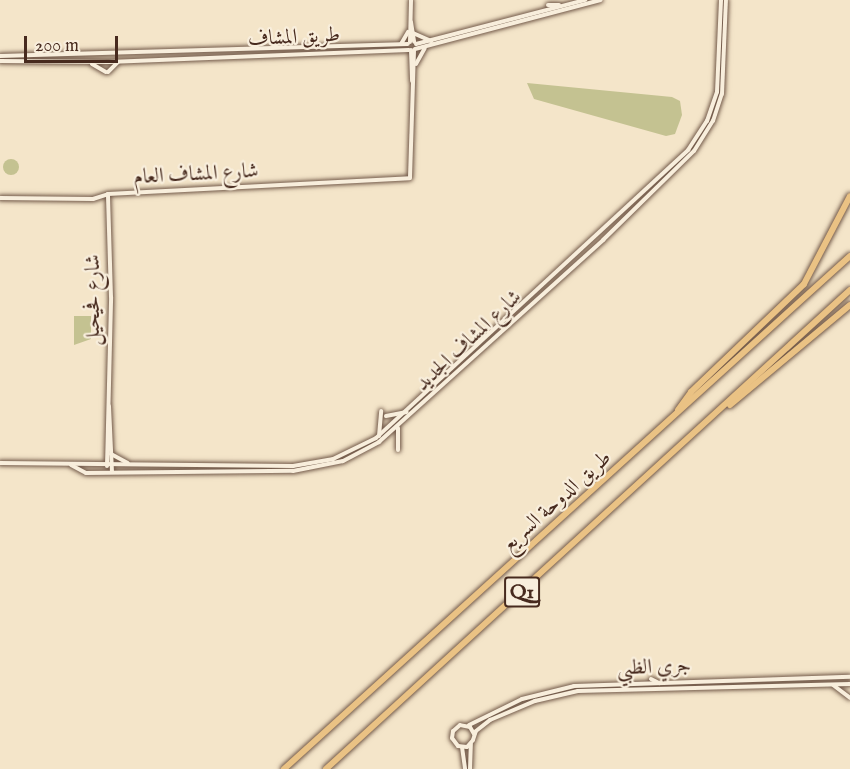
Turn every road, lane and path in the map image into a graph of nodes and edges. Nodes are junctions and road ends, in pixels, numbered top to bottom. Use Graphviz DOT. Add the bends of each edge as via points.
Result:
graph roads {
  1 [pos="411,0"];
  2 [pos="585,0"];
  3 [pos="601,0"];
  4 [pos="721,0"];
  5 [pos="726,0"];
  6 [pos="548,4"];
  7 [pos="562,6"];
  8 [pos="528,11"];
  9 [pos="520,18"];
  10 [pos="411,21"];
  11 [pos="409,28"];
  12 [pos="413,33"];
  13 [pos="431,41"];
  14 [pos="401,44"];
  15 [pos="412,46"];
  16 [pos="425,48"];
  17 [pos="398,50"];
  18 [pos="65,51"];
  19 [pos="0,56"];
  20 [pos="72,57"];
  21 [pos="411,58"];
  22 [pos="0,61"];
  23 [pos="88,62"];
  24 [pos="119,62"];
  25 [pos="415,68"];
  26 [pos="413,82"];
  27 [pos="108,194"];
  28 [pos="850,196"];
  29 [pos="0,198"];
  30 [pos="850,256"];
  31 [pos="850,290"];
  32 [pos="850,305"];
  33 [pos="381,411"];
  34 [pos="408,412"];
  35 [pos="717,413"];
  36 [pos="386,416"];
  37 [pos="675,416"];
  38 [pos="398,428"];
  39 [pos="379,436"];
  40 [pos="398,450"];
  41 [pos="109,455"];
  42 [pos="0,463"];
  43 [pos="70,464"];
  44 [pos="98,465"];
  45 [pos="109,465"];
  46 [pos="131,465"];
  47 [pos="243,466"];
  48 [pos="219,471"];
  49 [pos="110,472"];
  50 [pos="850,677"];
  51 [pos="651,679"];
  52 [pos="594,680"];
  53 [pos="660,683"];
  54 [pos="850,684"];
  55 [pos="587,685"];
  56 [pos="833,685"];
  57 [pos="720,687"];
  58 [pos="639,689"];
  59 [pos="578,691"];
  60 [pos="714,691"];
  61 [pos="644,692"];
  62 [pos="572,696"];
  63 [pos="850,698"];
  64 [pos="467,725"];
  65 [pos="474,734"];
  66 [pos="471,744"];
  67 [pos="462,747"];
  68 [pos="284,769"];
  69 [pos="326,769"];
  70 [pos="465,769"];
  71 [pos="470,769"];
  1 -- 10 [label="street"];
  2 -- 7 [label="street, طريق المشاف"];
  3 -- 16 [label="street, طريق المشاف"];
  4 -- 34 [label="street, شارع المشاف الجديد" via="717,92 694,142"];
  5 -- 38 [label="street, شارع المشاف الجديد" via="723,88 713,120 698,146 603,240"];
  6 -- 7 [label="street"];
  7 -- 9 [label="street, طريق المشاف"];
  8 -- 9 [label="street"];
  9 -- 13 [label="street, طريق المشاف"];
  10 -- 11 [label="street"];
  10 -- 12 [label="street"];
  11 -- 14 [label="street"];
  11 -- 15 [label="street"];
  12 -- 13 [label="street"];
  12 -- 15 [label="street"];
  13 -- 15 [label="street, طريق المشاف"];
  14 -- 15 [label="street, طريق المشاف"];
  14 -- 20 [label="street, طريق المشاف"];
  15 -- 16 [label="street, طريق المشاف"];
  15 -- 17 [label="street, طريق المشاف"];
  15 -- 21 [label="street"];
  15 -- 25 [label="street"];
  16 -- 25 [label="street"];
  17 -- 21 [label="street"];
  17 -- 24 [label="street, طريق المشاف"];
  18 -- 20 [label="street"];
  19 -- 20 [label="street, طريق المشاف"];
  21 -- 26 [label="street"];
  22 -- 23 [label="street, طريق المشاف"];
  23 -- 24 [label="street, طريق المشاف"];
  23 -- 24 [label="street" via="107,72"];
  25 -- 26 [label="street"];
  26 -- 27 [label="street, شارع المشاف العام" via="410,178"];
  27 -- 29 [label="street, شارع المشاف العام" via="93,199"];
  27 -- 41 [label="street, شارع فحيحيل"];
  28 -- 37 [label="highway" via="804,284 691,392"];
  30 -- 37 [label="highway, طريق الدوحة السريع"];
  31 -- 35 [label="highway, طريق الدوحة السريع / Q1"];
  32 -- 35 [label="highway" via="750,391"];
  33 -- 39 [label="street"];
  34 -- 36 [label="street"];
  34 -- 39 [label="street, شارع المشاف الجديد"];
  35 -- 69 [label="highway, طريق الدوحة السريع / Q1"];
  37 -- 68 [label="highway, طريق الدوحة السريع"];
  38 -- 40 [label="street"];
  38 -- 48 [label="street, شارع المشاف الجديد" via="358,454 327,466 293,471"];
  39 -- 47 [label="street, شارع المشاف الجديد" via="324,462"];
  41 -- 44 [label="street"];
  41 -- 45 [label="street, شارع فحيحيل"];
  41 -- 46 [label="street"];
  42 -- 43 [label="street, شارع المشاف الجديد"];
  43 -- 44 [label="street, شارع المشاف الجديد"];
  43 -- 49 [label="street, شارع المشاف الجديد" via="84,473"];
  44 -- 45 [label="street, شارع المشاف الجديد"];
  45 -- 46 [label="street, شارع المشاف الجديد"];
  45 -- 49 [label="street, شارع فحيحيل"];
  46 -- 47 [label="street, شارع المشاف الجديد"];
  47 -- 48 [label="street"];
  48 -- 49 [label="street, شارع المشاف الجديد"];
  50 -- 53 [label="street, جري الظبي"];
  51 -- 53 [label="street"];
  52 -- 55 [label="street"];
  53 -- 55 [label="street, جري الظبي"];
  54 -- 56 [label="street, جري الظبي"];
  55 -- 64 [label="street, جري الظبي" via="532,696"];
  56 -- 57 [label="street, جري الظبي"];
  56 -- 63 [label="street"];
  57 -- 58 [label="street, جري الظبي"];
  57 -- 60 [label="street"];
  58 -- 59 [label="street, جري الظبي"];
  58 -- 61 [label="street"];
  59 -- 62 [label="street"];
  59 -- 65 [label="street, جري الظبي" via="508,711"];
  64 -- 65 [label="street"];
  64 -- 67 [label="street" via="458,726 452,734 454,743"];
  65 -- 66 [label="street"];
  66 -- 67 [label="street"];
  66 -- 71 [label="street"];
  67 -- 70 [label="street"];
}
